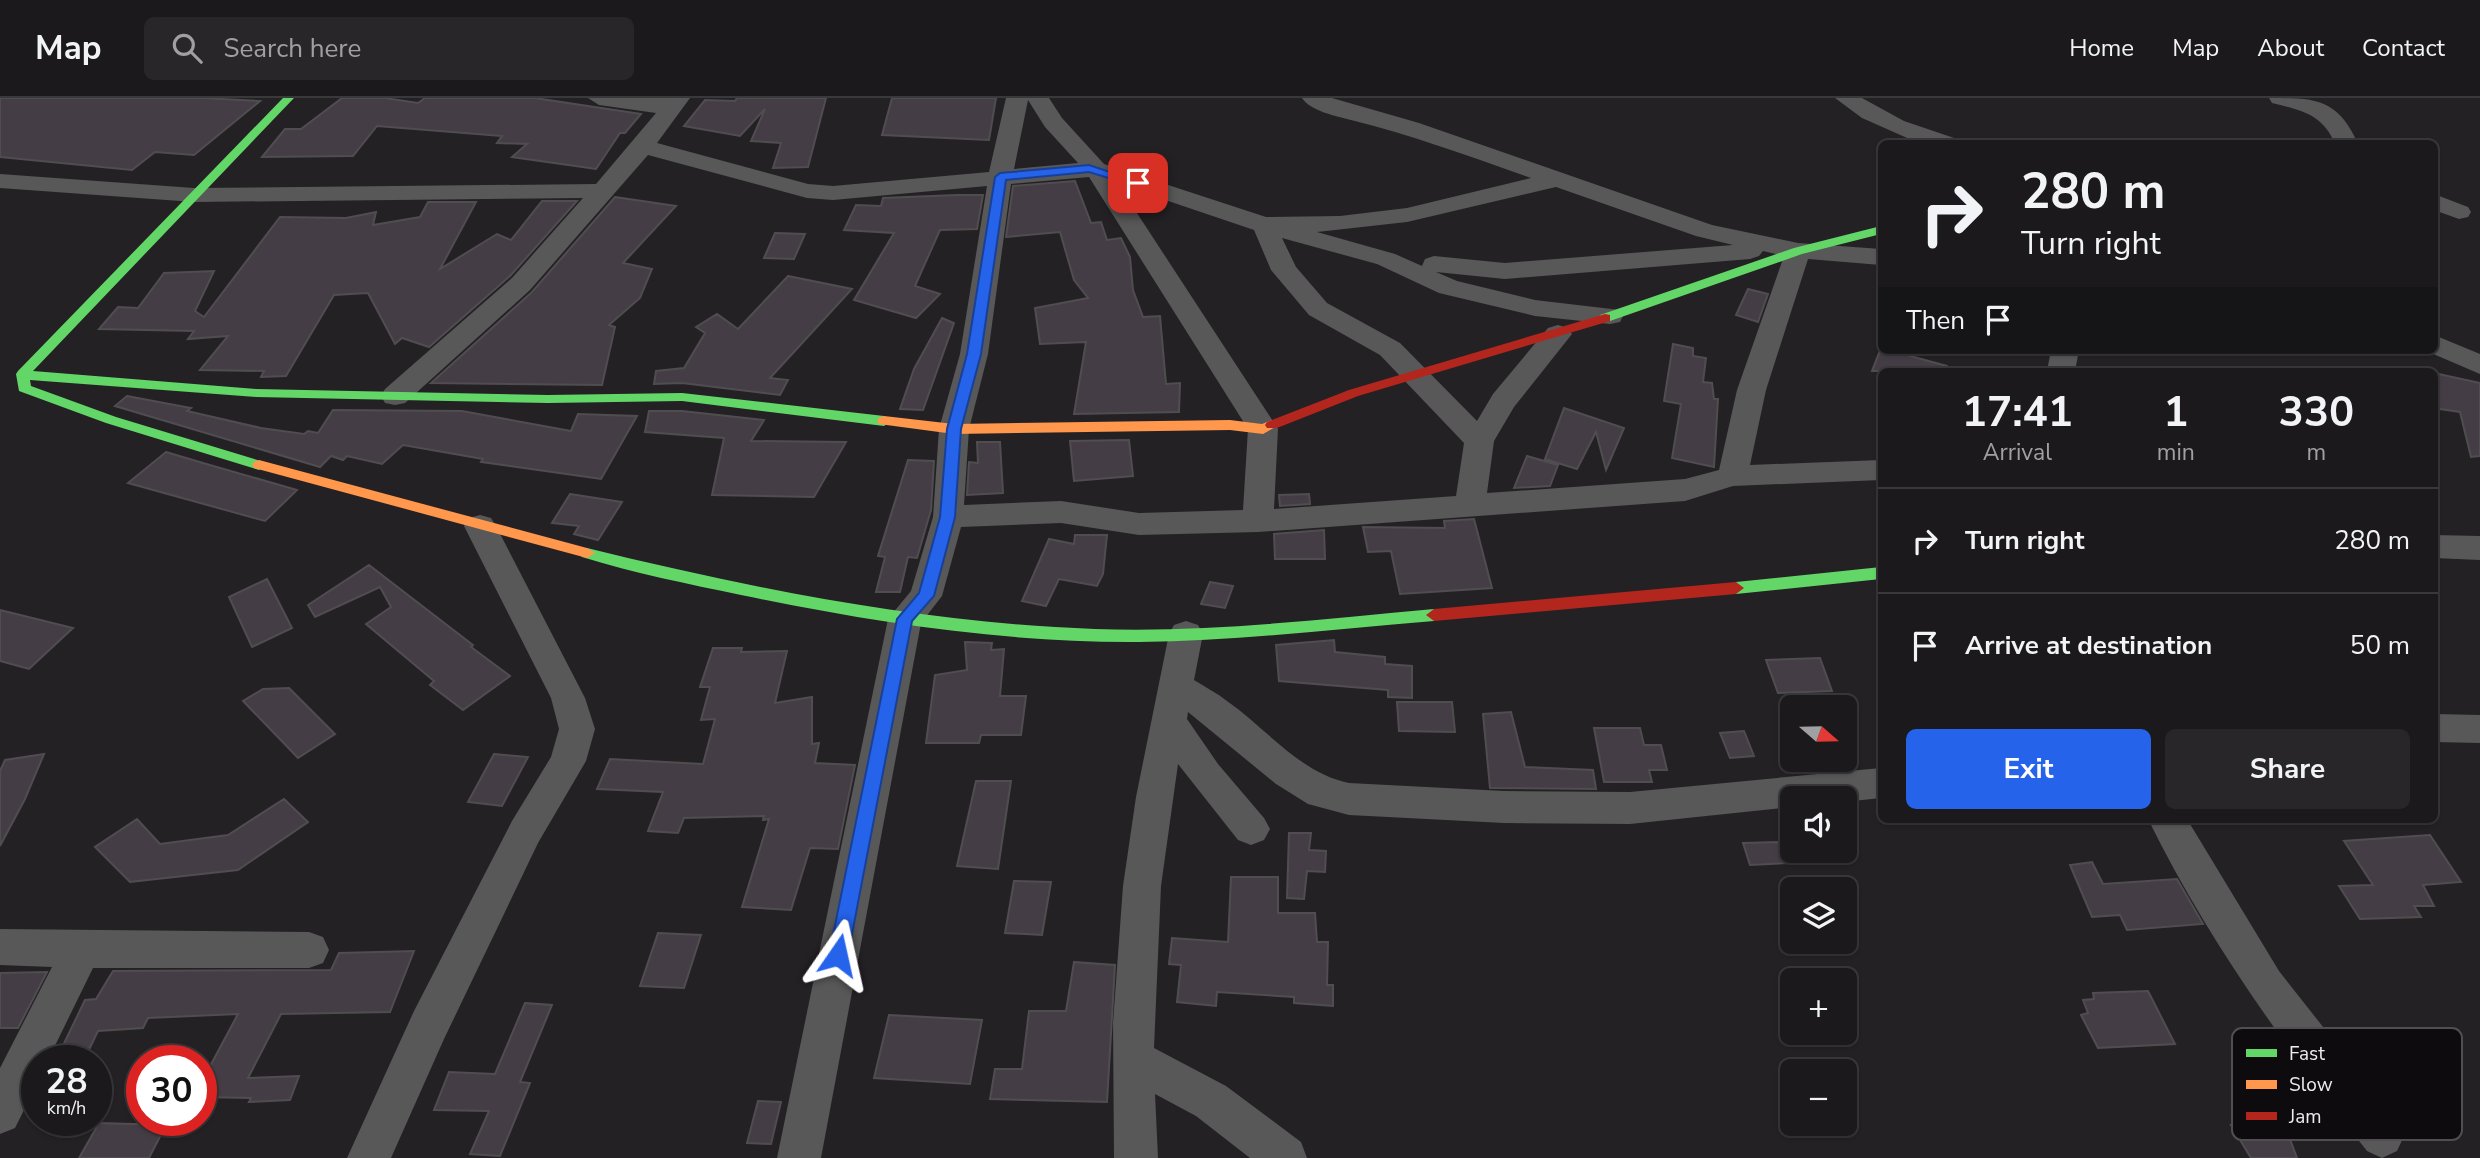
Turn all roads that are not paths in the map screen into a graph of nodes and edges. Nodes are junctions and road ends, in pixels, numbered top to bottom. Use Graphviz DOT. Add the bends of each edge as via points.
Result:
graph roads {
  1 [pos="289,98"];
  2 [pos="599,98"];
  3 [pos="1017,98"];
  4 [pos="1038,98"];
  5 [pos="1313,98"];
  6 [pos="1846,98"];
  7 [pos="2280,98"];
  8 [pos="671,102"];
  9 [pos="1926,140"];
  10 [pos="2345,140"];
  11 [pos="643,146"];
  12 [pos="1096,169"];
  13 [pos="1000,177"];
  14 [pos="1559,179"];
  15 [pos="0,181"];
  16 [pos="601,191"];
  17 [pos="194,195"];
  18 [pos="2438,203"];
  19 [pos="2459,212"];
  20 [pos="1264,225"];
  21 [pos="1878,231"];
  22 [pos="1787,249"];
  23 [pos="1878,257"];
  24 [pos="1386,259"];
  25 [pos="1611,316"];
  26 [pos="1558,334"];
  27 [pos="2438,346"];
  28 [pos="2480,365"];
  29 [pos="23,374"];
  30 [pos="1413,374"];
  31 [pos="395,396"];
  32 [pos="954,429"];
  33 [pos="1263,429"];
  34 [pos="1479,441"];
  35 [pos="1878,470"];
  36 [pos="1733,476"];
  37 [pos="1470,505"];
  38 [pos="948,517"];
  39 [pos="1258,521"];
  40 [pos="480,526"];
  41 [pos="2438,546"];
  42 [pos="2480,548"];
  43 [pos="1878,573"];
  44 [pos="905,619"];
  45 [pos="1186,635"];
  46 [pos="1177,687"];
  47 [pos="1170,723"];
  48 [pos="2438,728"];
  49 [pos="2480,729"];
  50 [pos="1878,783"];
  51 [pos="2169,823"];
  52 [pos="1251,829"];
  53 [pos="0,947"];
  54 [pos="82,950"];
  55 [pos="309,950"];
  56 [pos="2297,1028"];
  57 [pos="1133,1059"];
  58 [pos="0,1113"];
  59 [pos="369,1158"];
  60 [pos="799,1158"];
  61 [pos="1136,1158"];
  62 [pos="1285,1158"];
  1 -- 17 [label="street"];
  2 -- 8 [label="street"];
  3 -- 13 [label="street"];
  4 -- 12 [label="street" via="1053,122"];
  5 -- 14 [label="street"];
  6 -- 9 [label="street"];
  7 -- 10 [label="street" via="2319,109 2337,120"];
  8 -- 11 [label="street"];
  11 -- 13 [label="street" via="807,191 833,193"];
  11 -- 16 [label="street"];
  12 -- 13 [label="street"];
  12 -- 20 [label="street"];
  12 -- 33 [label="street"];
  13 -- 32 [label="street" via="974,354"];
  14 -- 20 [label="street" via="1407,215 1340,224"];
  14 -- 22 [label="street" via="1672,221"];
  15 -- 17 [label="street"];
  16 -- 17 [label="street"];
  16 -- 31 [label="street" via="521,284"];
  17 -- 29 [label="street"];
  18 -- 19 [label="street"];
  20 -- 24 [label="street"];
  20 -- 30 [label="street" via="1284,270 1318,309 1390,349"];
  21 -- 22 [label="street"];
  22 -- 23 [label="street"];
  22 -- 24 [label="street" via="1505,271"];
  22 -- 25 [label="street"];
  22 -- 36 [label="street" via="1739,431"];
  24 -- 25 [label="street" via="1448,287 1535,307"];
  25 -- 26 [label="street"];
  26 -- 30 [label="street"];
  26 -- 34 [label="street" via="1503,401"];
  27 -- 28 [label="street"];
  29 -- 31 [label="street" via="256,393"];
  29 -- 40 [label="street" via="24,388 96,417"];
  30 -- 33 [label="street" via="1304,410"];
  30 -- 34 [label="street"];
  31 -- 32 [label="street" via="682,397"];
  32 -- 33 [label="street" via="1230,425"];
  32 -- 38 [label="street"];
  33 -- 39 [label="street"];
  34 -- 37 [label="street"];
  35 -- 36 [label="street"];
  36 -- 37 [label="street" via="1685,490"];
  37 -- 39 [label="street"];
  38 -- 39 [label="street" via="1061,512 1139,524"];
  38 -- 44 [label="street" via="926,596"];
  40 -- 44 [label="street" via="709,585"];
  40 -- 59 [label="street" via="568,698 577,729 568,761 520,843"];
  41 -- 42 [label="street"];
  43 -- 45 [label="street"];
  44 -- 45 [label="street" via="1093,635"];
  44 -- 60 [label="street"];
  45 -- 46 [label="street"];
  46 -- 47 [label="street"];
  46 -- 50 [label="street" via="1215,711 1289,773 1321,793 1349,799 1630,808"];
  47 -- 52 [label="street" via="1205,775"];
  47 -- 57 [label="street" via="1154,797 1139,917"];
  48 -- 49 [label="street"];
  51 -- 56 [label="street" via="2265,984"];
  53 -- 54 [label="street"];
  54 -- 55 [label="street"];
  54 -- 58 [label="street"];
  57 -- 61 [label="street"];
  57 -- 62 [label="street" via="1212,1101"];
}
